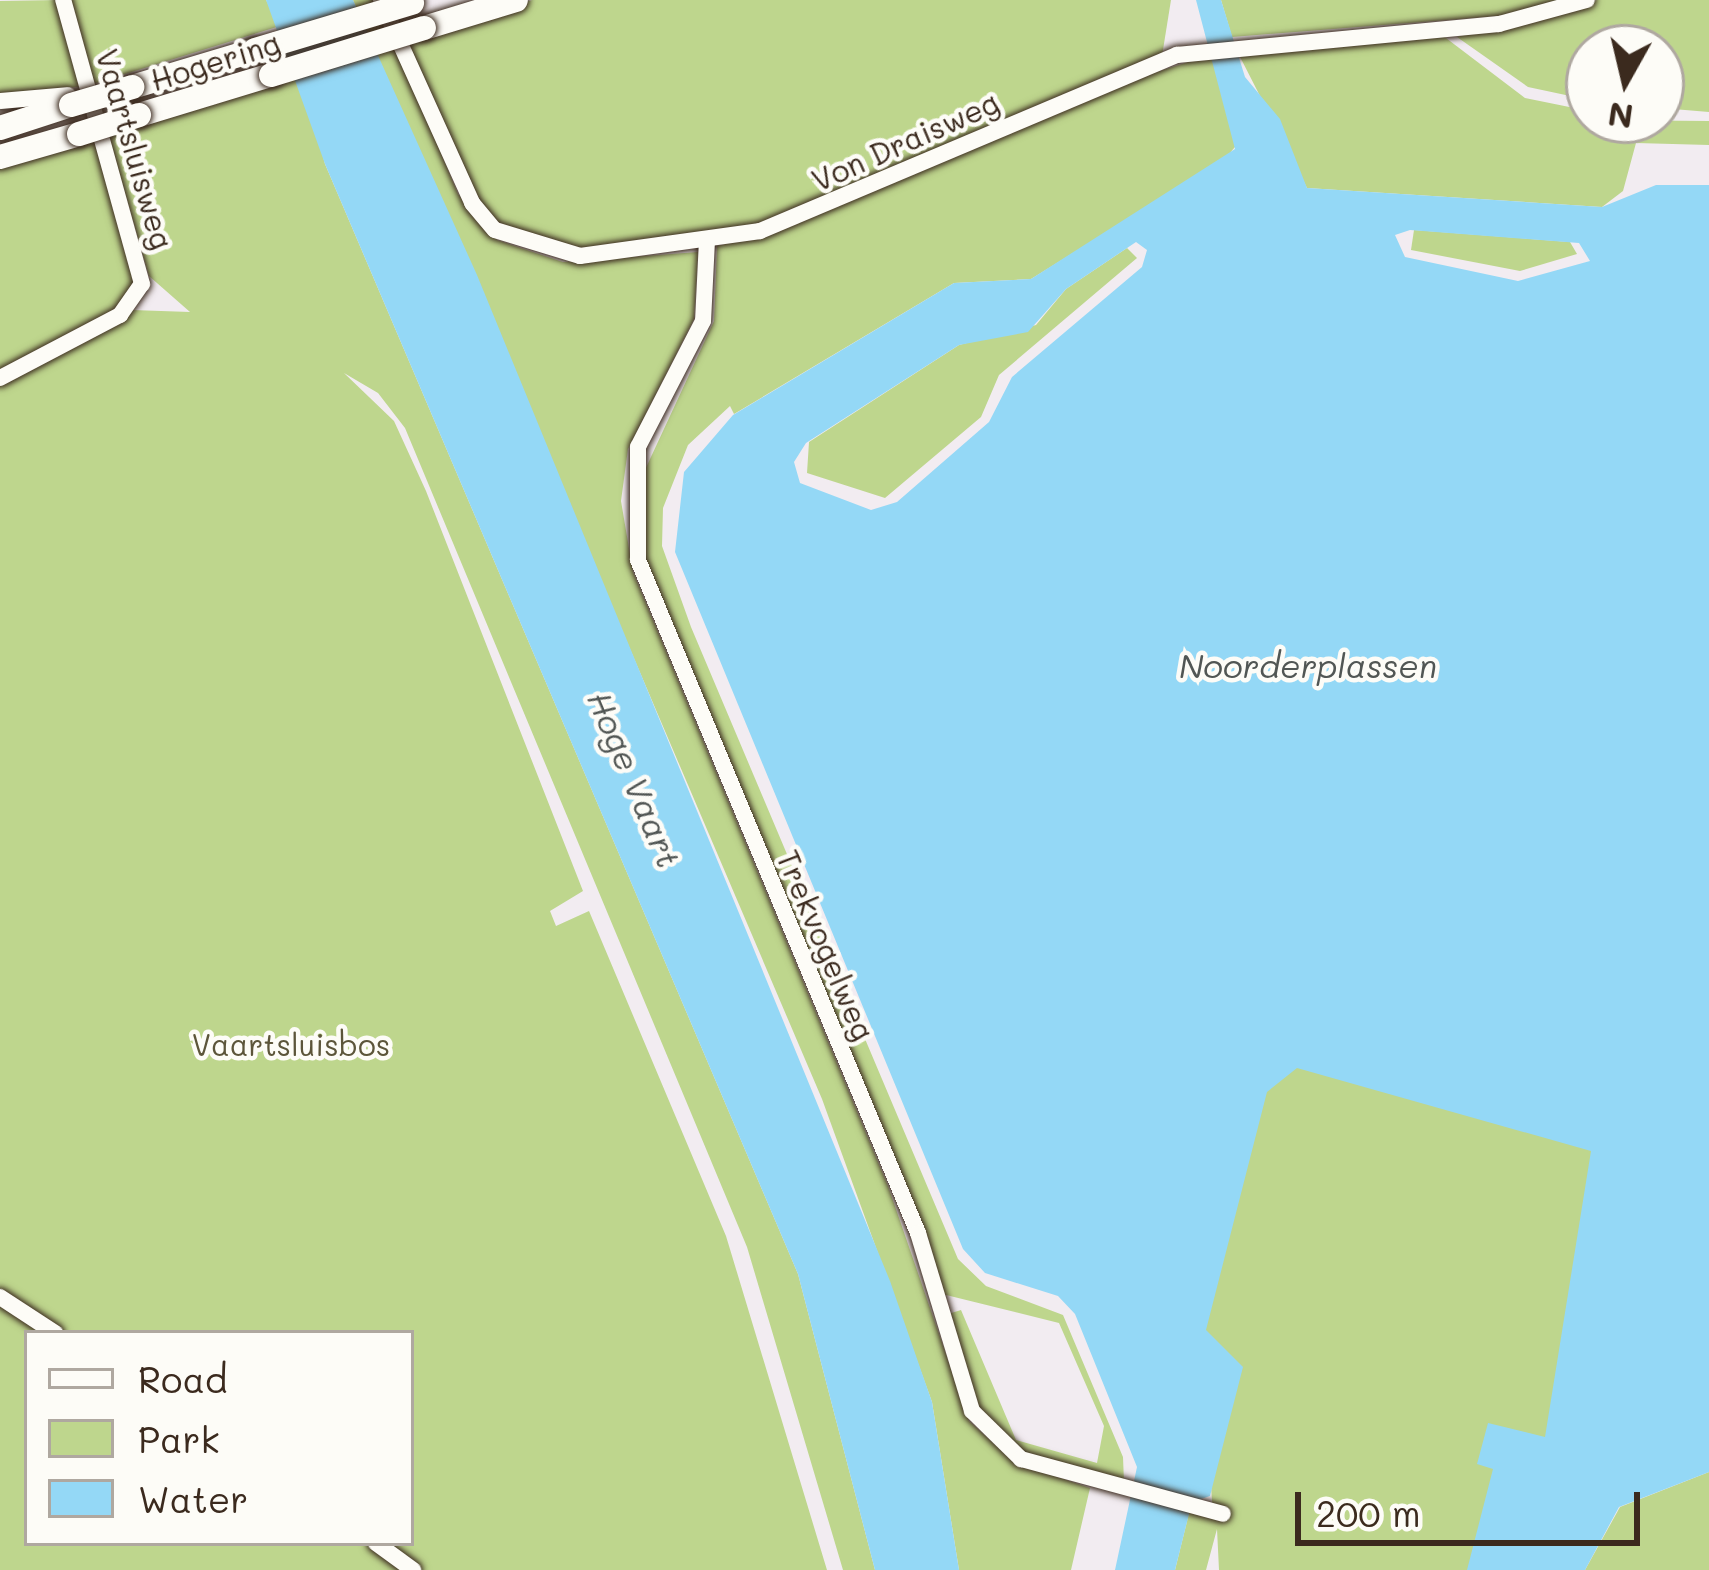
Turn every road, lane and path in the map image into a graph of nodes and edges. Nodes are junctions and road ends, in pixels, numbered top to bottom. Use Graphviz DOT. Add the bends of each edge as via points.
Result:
graph roads {
  1 [pos="63,0"];
  2 [pos="380,0"];
  3 [pos="516,0"];
  4 [pos="1587,0"];
  5 [pos="417,1"];
  6 [pos="253,45"];
  7 [pos="70,100"];
  8 [pos="0,101"];
  9 [pos="0,128"];
  10 [pos="0,157"];
  11 [pos="707,240"];
  12 [pos="0,378"];
  13 [pos="0,1298"];
  14 [pos="50,1330"];
  15 [pos="1223,1514"];
  16 [pos="380,1546"];
  17 [pos="413,1570"];
  1 -- 12 [label="street, Vaartsluisweg" via="142,284 120,314"];
  2 -- 6 [label="street"];
  2 -- 11 [label="street, Von Draisweg" via="472,203 495,230 580,256"];
  3 -- 10 [label="highway, Hogering, bridge"];
  4 -- 11 [label="street, Von Draisweg" via="1452,30 1204,50 823,208"];
  5 -- 6 [label="highway, Hogering, bridge"];
  6 -- 7 [label="highway, Hogering, bridge"];
  7 -- 8 [label="street"];
  7 -- 9 [label="highway, Hogering"];
  11 -- 15 [label="street, Trekvogelweg" via="703,321 638,447 634,526 649,591 918,1233 972,1411 1001,1449"];
  13 -- 14 [label="street"];
  16 -- 17 [label="street"];
}
